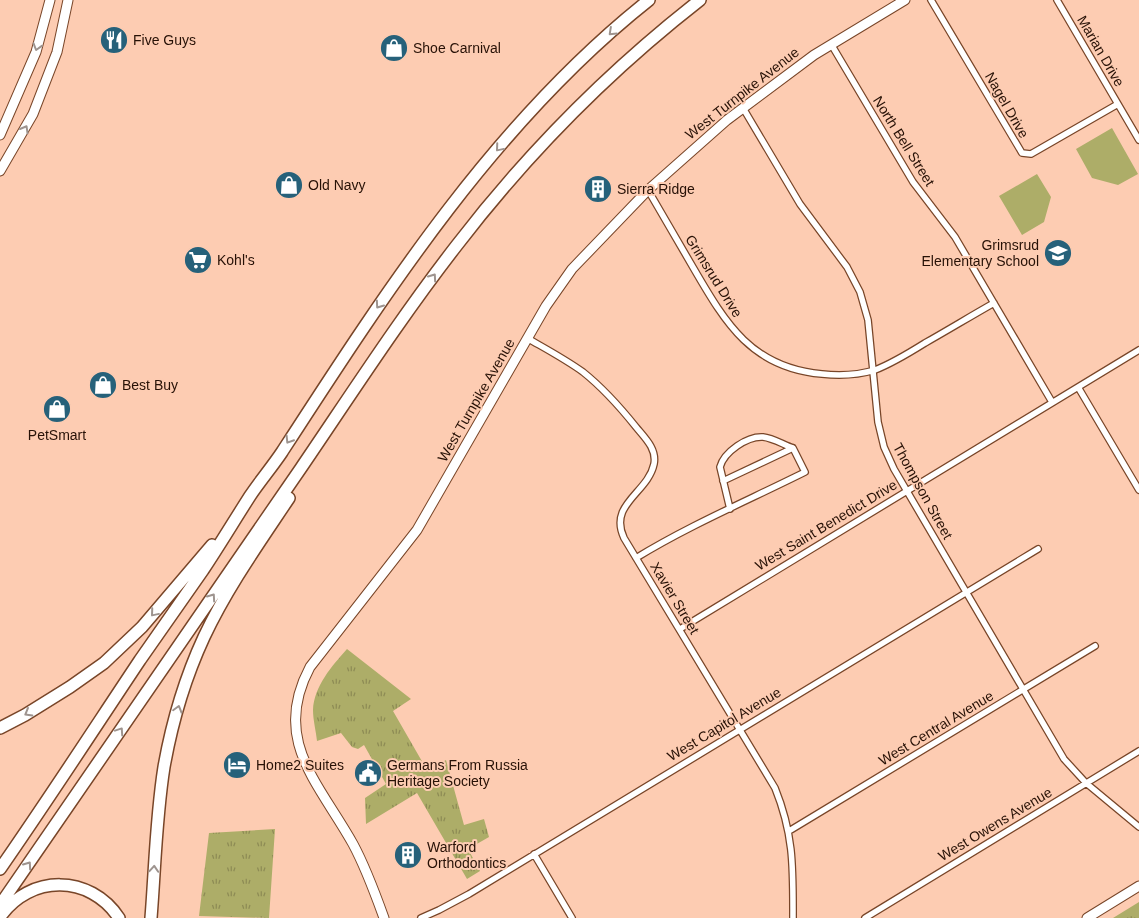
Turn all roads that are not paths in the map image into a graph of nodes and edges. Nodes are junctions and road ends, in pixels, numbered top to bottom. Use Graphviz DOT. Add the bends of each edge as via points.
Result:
graph roads {
  1 [pos="50,0"];
  2 [pos="68,0"];
  3 [pos="649,0"];
  4 [pos="700,0"];
  5 [pos="905,0"];
  6 [pos="932,0"];
  7 [pos="1057,0"];
  8 [pos="832,44"];
  9 [pos="1118,104"];
  10 [pos="743,108"];
  11 [pos="0,135"];
  12 [pos="1139,140"];
  13 [pos="0,171"];
  14 [pos="648,190"];
  15 [pos="994,303"];
  16 [pos="414,304"];
  17 [pos="527,338"];
  18 [pos="1139,350"];
  19 [pos="873,370"];
  20 [pos="1078,387"];
  21 [pos="1052,402"];
  22 [pos="793,448"];
  23 [pos="724,482"];
  24 [pos="1139,490"];
  25 [pos="906,491"];
  26 [pos="252,494"];
  27 [pos="730,509"];
  28 [pos="1038,548"];
  29 [pos="636,558"];
  30 [pos="966,592"];
  31 [pos="680,629"];
  32 [pos="1095,646"];
  33 [pos="1023,690"];
  34 [pos="0,728"];
  35 [pos="740,728"];
  36 [pos="1139,752"];
  37 [pos="1086,783"];
  38 [pos="1139,827"];
  39 [pos="789,831"];
  40 [pos="534,854"];
  41 [pos="0,869"];
  42 [pos="1139,886"];
  43 [pos="0,905"];
  44 [pos="0,917"];
  45 [pos="119,918"];
  46 [pos="151,918"];
  47 [pos="384,918"];
  48 [pos="421,918"];
  49 [pos="572,918"];
  50 [pos="792,918"];
  51 [pos="865,918"];
  52 [pos="1087,918"];
  1 -- 11 [label="street, one-way" via="36,52"];
  13 -- 2 [label="street, one-way" via="33,114 57,52"];
  3 -- 26 [label="highway, one-way" via="628,16 555,87 455,200"];
  16 -- 4 [label="highway, one-way" via="477,219 543,143 623,65"];
  5 -- 8 [label="street, West Turnpike Avenue"];
  6 -- 9 [label="street, Nagel Drive" via="1022,153 1031,154"];
  7 -- 9 [label="street, Marian Drive"];
  8 -- 10 [label="street, West Turnpike Avenue"];
  8 -- 15 [label="street, North Bell Street" via="913,182 950,230"];
  9 -- 12 [label="street, Marian Drive"];
  10 -- 14 [label="street, West Turnpike Avenue"];
  10 -- 19 [label="street, Thompson Street" via="800,204 856,282 868,320"];
  14 -- 17 [label="street, West Turnpike Avenue" via="572,269"];
  14 -- 19 [label="street, Grimsrud Drive" via="719,311 748,344 773,361 804,372 837,375"];
  15 -- 19 [label="street, Grimsrud Drive" via="898,360"];
  15 -- 21 [label="street, North Bell Street"];
  43 -- 16 [label="highway, one-way"];
  46 -- 16 [label="highway, one-way" via="164,767 178,707 198,652 229,590"];
  17 -- 29 [label="street, Xavier Street" via="597,384 650,445 653,468 626,504 620,519 622,533"];
  17 -- 47 [label="street, West Turnpike Avenue" via="417,530 317,657 304,677 297,700 295,723 300,753 358,854"];
  18 -- 20 [label="street, West Saint Benedict Drive"];
  19 -- 25 [label="street, Thompson Street" via="882,441"];
  20 -- 21 [label="street, West Saint Benedict Drive"];
  20 -- 24 [label="street"];
  21 -- 25 [label="street, West Saint Benedict Drive"];
  22 -- 23 [label="street"];
  22 -- 23 [label="street" via="765,437 756,437 732,449 722,461 720,467"];
  22 -- 27 [label="street" via="805,472"];
  23 -- 27 [label="street"];
  25 -- 30 [label="street, Thompson Street"];
  25 -- 31 [label="street, West Saint Benedict Drive"];
  26 -- 34 [label="highway, one-way" via="142,627 110,657 70,687"];
  26 -- 41 [label="highway"];
  27 -- 29 [label="street"];
  28 -- 30 [label="street, West Capitol Avenue"];
  29 -- 31 [label="street, Xavier Street"];
  30 -- 33 [label="street, Thompson Street"];
  30 -- 35 [label="street, West Capitol Avenue"];
  31 -- 35 [label="street, Xavier Street"];
  32 -- 33 [label="street, West Central Avenue"];
  33 -- 37 [label="street, Thompson Street" via="1064,759"];
  33 -- 39 [label="street, West Central Avenue"];
  35 -- 39 [label="street, Xavier Street" via="775,788"];
  35 -- 40 [label="street, West Capitol Avenue"];
  36 -- 37 [label="street, West Owens Avenue"];
  37 -- 38 [label="street, Thompson Street"];
  37 -- 51 [label="street, West Owens Avenue"];
  39 -- 50 [label="street, Xavier Street" via="793,863"];
  40 -- 48 [label="street, West Capitol Avenue" via="452,904"];
  40 -- 49 [label="street"];
  42 -- 52 [label="street"];
  44 -- 45 [label="highway" via="27,893 63,885 76,886 95,894"];
}
